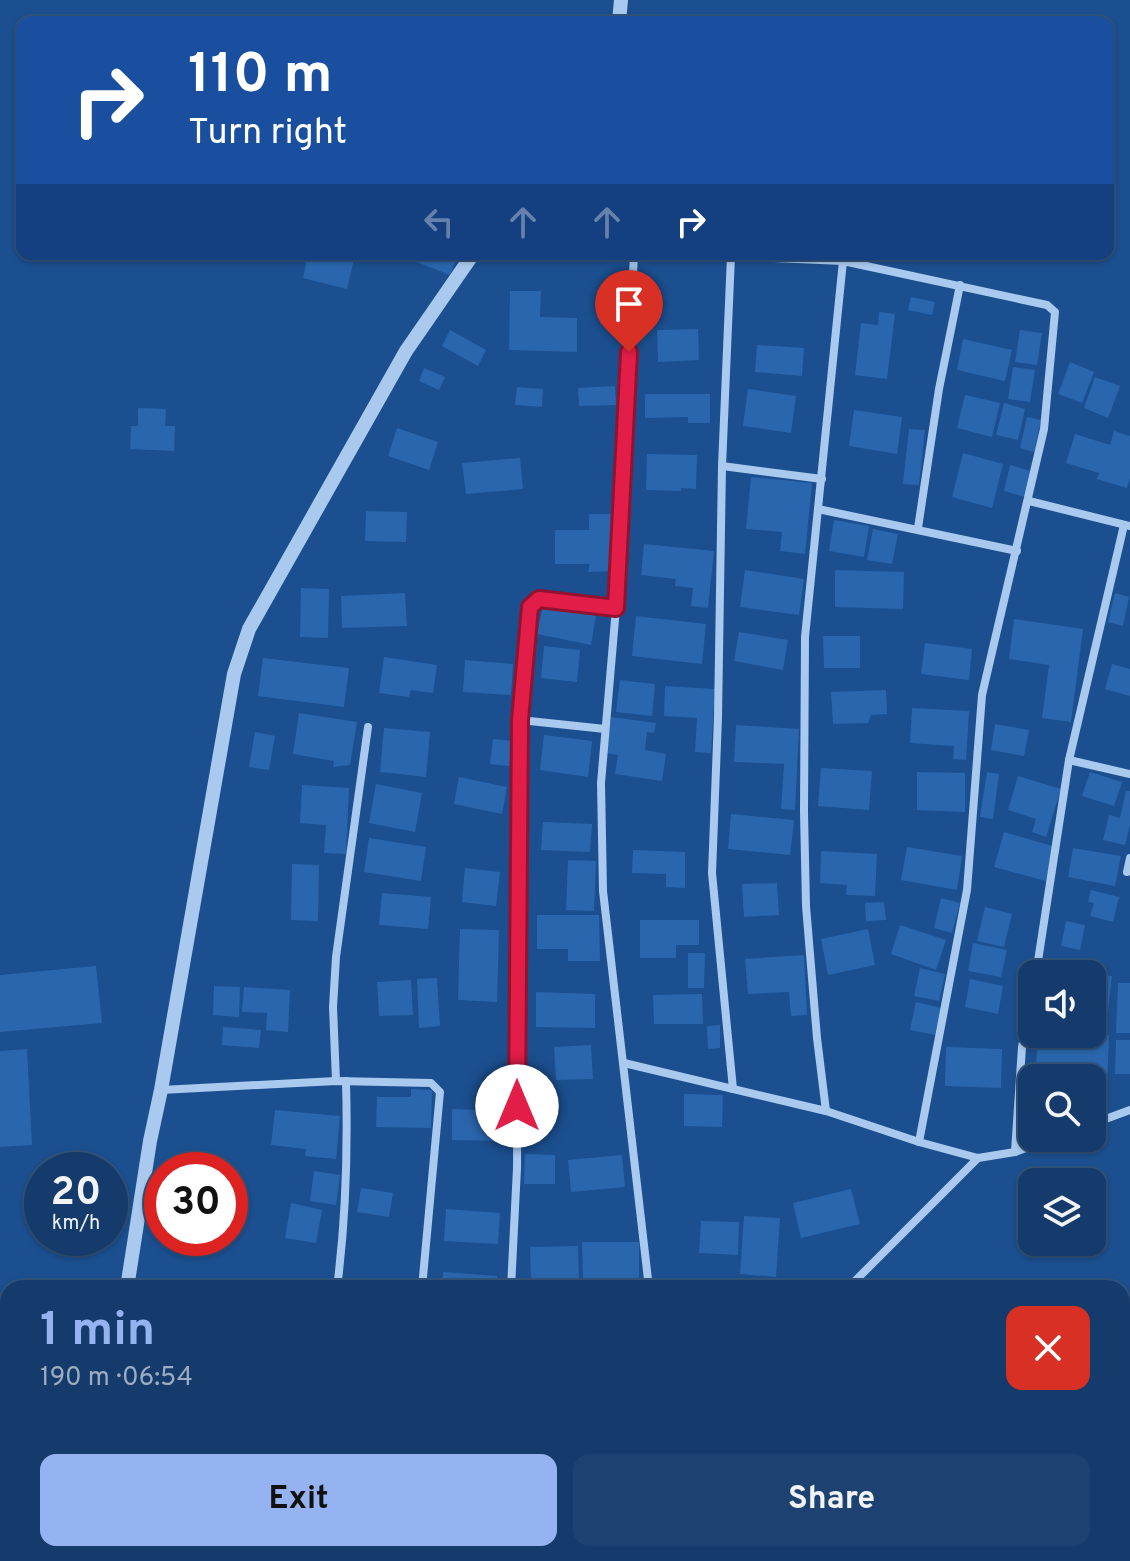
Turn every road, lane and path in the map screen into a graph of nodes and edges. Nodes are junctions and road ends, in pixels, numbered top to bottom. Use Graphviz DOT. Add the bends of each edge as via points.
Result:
graph roads {
  1 [pos="469,260"];
  2 [pos="634,260"];
  3 [pos="731,260"];
  4 [pos="821,260"];
  5 [pos="843,261"];
  6 [pos="960,285"];
  7 [pos="722,466"];
  8 [pos="822,479"];
  9 [pos="1029,501"];
  10 [pos="818,509"];
  11 [pos="1127,526"];
  12 [pos="918,528"];
  13 [pos="1017,551"];
  14 [pos="616,608"];
  15 [pos="520,720"];
  16 [pos="368,727"];
  17 [pos="605,729"];
  18 [pos="1069,760"];
  19 [pos="1130,774"];
  20 [pos="1130,858"];
  21 [pos="1127,872"];
  22 [pos="1038,960"];
  23 [pos="1022,1048"];
  24 [pos="624,1063"];
  25 [pos="336,1081"];
  26 [pos="346,1081"];
  27 [pos="733,1089"];
  28 [pos="161,1090"];
  29 [pos="1130,1110"];
  30 [pos="826,1111"];
  31 [pos="1106,1119"];
  32 [pos="919,1142"];
  33 [pos="1018,1151"];
  34 [pos="1015,1152"];
  35 [pos="978,1158"];
  36 [pos="128,1280"];
  37 [pos="338,1280"];
  38 [pos="423,1280"];
  39 [pos="511,1280"];
  40 [pos="648,1280"];
  41 [pos="856,1280"];
  1 -- 28 [label="street" via="406,351 249,629 234,674"];
  2 -- 14 [label="street"];
  3 -- 7 [label="street"];
  4 -- 5 [label="street"];
  5 -- 6 [label="street"];
  5 -- 8 [label="street"];
  6 -- 9 [label="street" via="1047,305 1055,312 1044,429"];
  6 -- 12 [label="street"];
  7 -- 8 [label="street"];
  7 -- 27 [label="street" via="712,873"];
  8 -- 10 [label="street"];
  9 -- 11 [label="street"];
  9 -- 13 [label="street"];
  10 -- 12 [label="street"];
  10 -- 30 [label="street" via="805,637 804,812 806,906"];
  11 -- 18 [label="street"];
  12 -- 13 [label="street"];
  13 -- 32 [label="street" via="982,695 967,890"];
  14 -- 15 [label="street" via="539,599 532,603"];
  14 -- 17 [label="street"];
  15 -- 17 [label="street"];
  15 -- 39 [label="street"];
  16 -- 25 [label="street" via="336,957"];
  17 -- 24 [label="street" via="601,853"];
  18 -- 19 [label="street"];
  18 -- 22 [label="street"];
  20 -- 21 [label="street"];
  23 -- 34 [label="street"];
  24 -- 27 [label="street"];
  24 -- 40 [label="street"];
  25 -- 26 [label="street"];
  25 -- 28 [label="street"];
  26 -- 37 [label="street" via="349,1158"];
  26 -- 38 [label="street" via="431,1083 440,1092"];
  27 -- 30 [label="street"];
  28 -- 36 [label="street"];
  29 -- 31 [label="street"];
  30 -- 32 [label="street"];
  32 -- 35 [label="street"];
  33 -- 34 [label="street"];
  34 -- 35 [label="street"];
  35 -- 41 [label="street"];
}
